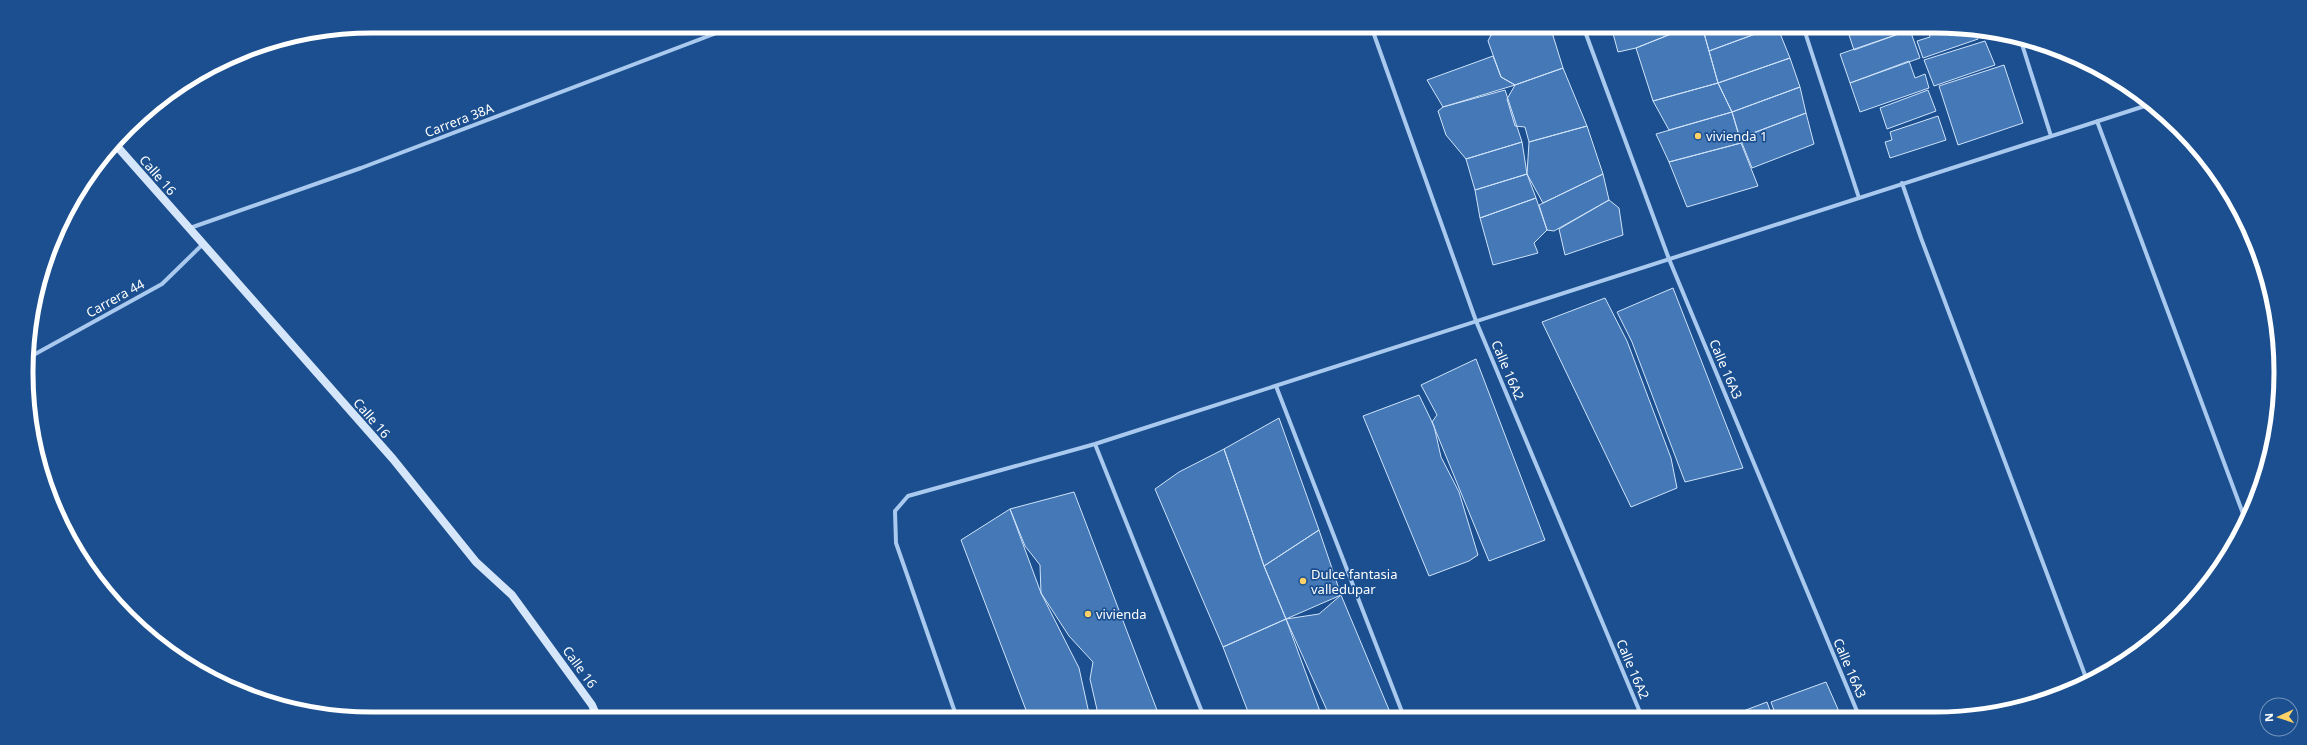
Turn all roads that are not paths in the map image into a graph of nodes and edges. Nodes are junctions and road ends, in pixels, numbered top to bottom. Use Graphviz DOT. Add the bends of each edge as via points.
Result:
graph roads {
  1 [pos="717,33"];
  2 [pos="1373,33"];
  3 [pos="1586,33"];
  4 [pos="1804,33"];
  5 [pos="2022,45"];
  6 [pos="2144,106"];
  7 [pos="2097,121"];
  8 [pos="2051,136"];
  9 [pos="118,148"];
  10 [pos="1902,183"];
  11 [pos="1859,198"];
  12 [pos="189,228"];
  13 [pos="203,244"];
  14 [pos="1669,259"];
  15 [pos="1476,321"];
  16 [pos="34,355"];
  17 [pos="1276,386"];
  18 [pos="1095,444"];
  19 [pos="2243,514"];
  20 [pos="2086,677"];
  21 [pos="595,712"];
  22 [pos="955,712"];
  23 [pos="1202,712"];
  24 [pos="1402,712"];
  25 [pos="1640,712"];
  26 [pos="1857,712"];
  1 -- 12 [label="street, Carrera 38A" via="361,168"];
  2 -- 15 [label="street, Calle 16A2"];
  3 -- 14 [label="street, Calle 16A3"];
  4 -- 11 [label="street"];
  5 -- 8 [label="street"];
  6 -- 7 [label="street"];
  7 -- 8 [label="street"];
  7 -- 19 [label="street"];
  8 -- 10 [label="street"];
  9 -- 12 [label="main road, Calle 16"];
  10 -- 11 [label="street"];
  10 -- 20 [label="street" via="1920,238"];
  11 -- 14 [label="street"];
  12 -- 13 [label="main road, Calle 16"];
  13 -- 16 [label="street, Carrera 44" via="162,284"];
  13 -- 21 [label="main road, Calle 16" via="393,459 476,562 512,596"];
  14 -- 15 [label="street"];
  14 -- 26 [label="street, Calle 16A3"];
  15 -- 17 [label="street"];
  15 -- 25 [label="street, Calle 16A2"];
  17 -- 18 [label="street"];
  17 -- 24 [label="street"];
  18 -- 22 [label="street" via="908,496 895,511 896,543"];
  18 -- 23 [label="street"];
}
